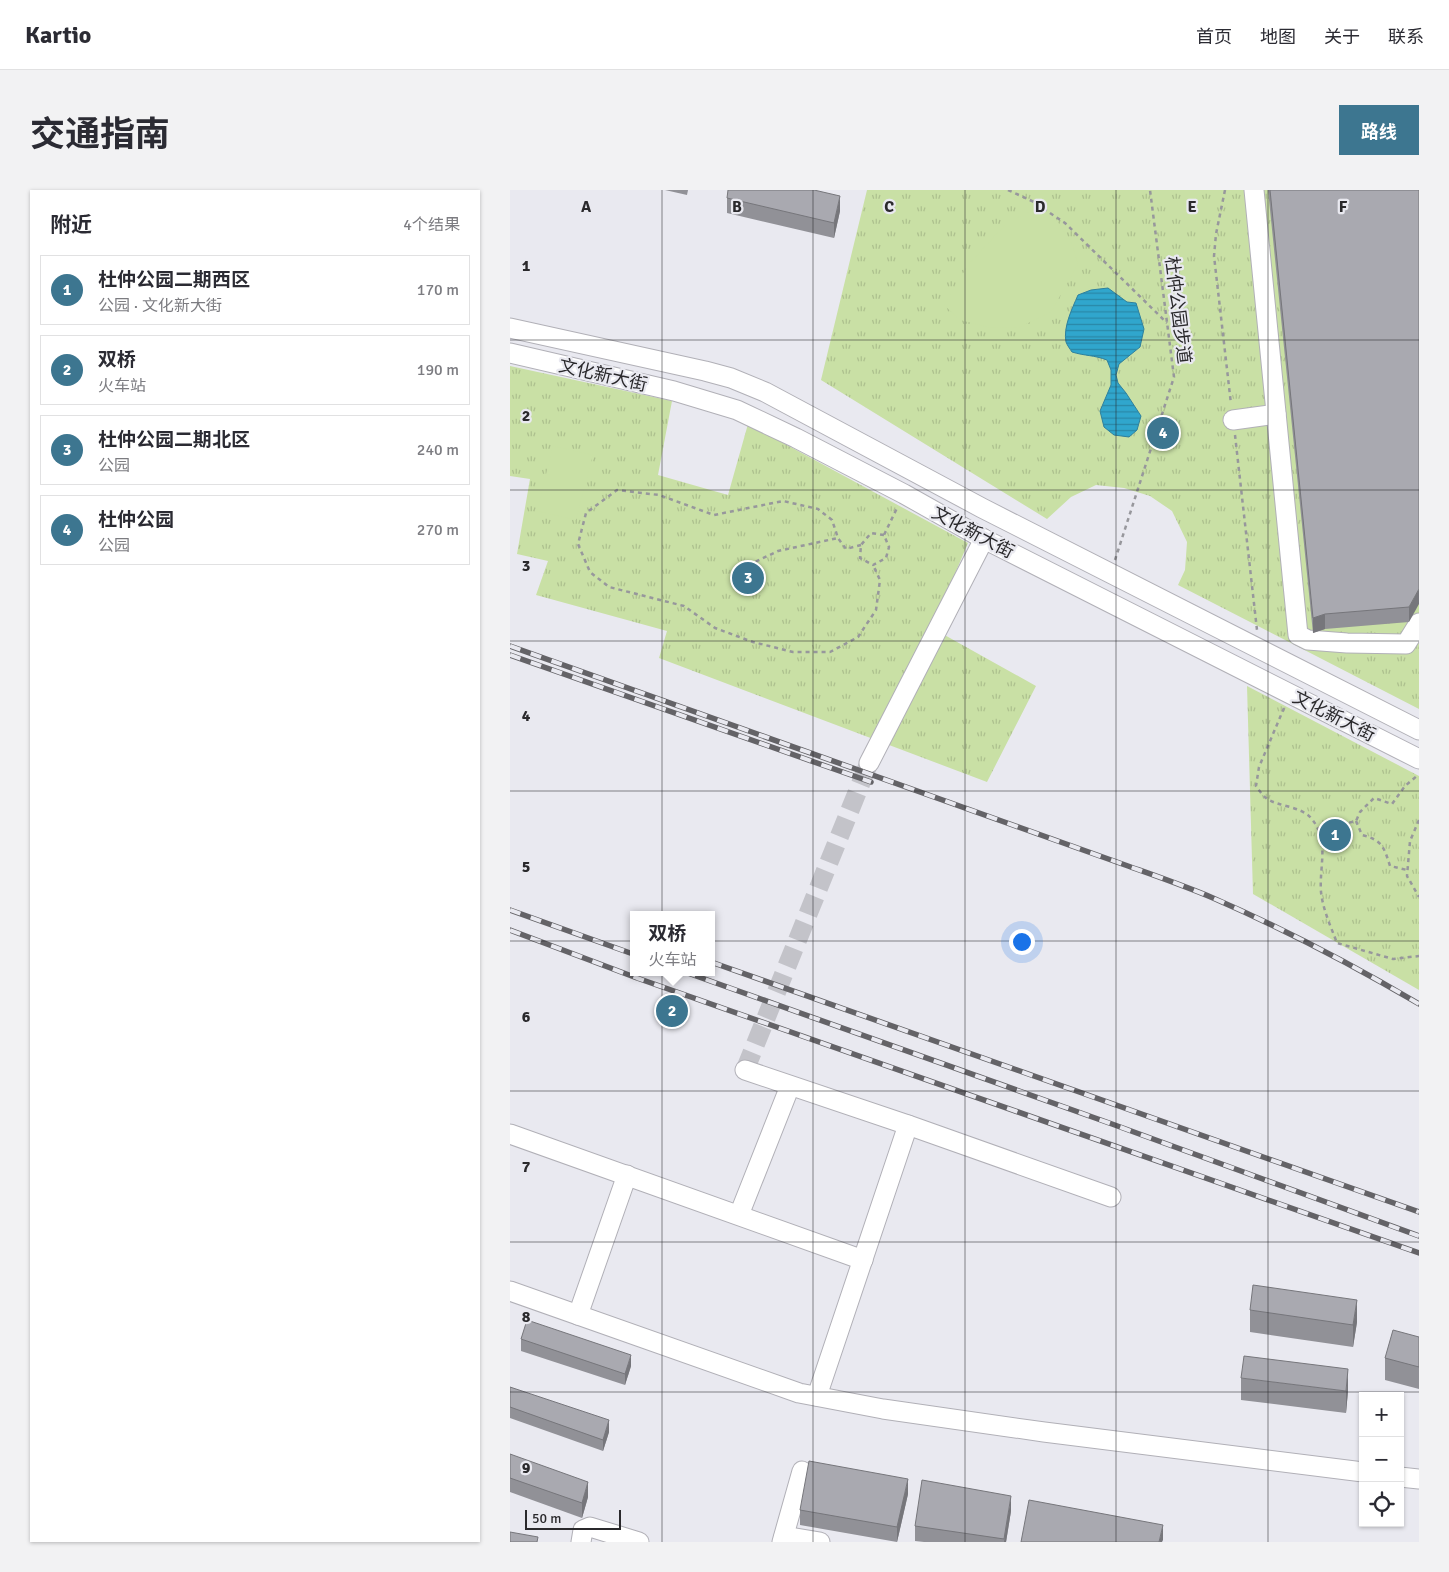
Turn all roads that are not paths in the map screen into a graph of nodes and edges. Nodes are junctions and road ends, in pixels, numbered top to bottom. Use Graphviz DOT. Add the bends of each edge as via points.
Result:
graph roads {
  1 [pos="1254,190"];
  2 [pos="510,328"];
  3 [pos="510,353"];
  4 [pos="1276,414"];
  5 [pos="1233,420"];
  6 [pos="984,539"];
  7 [pos="1419,623"];
  8 [pos="1419,730"];
  9 [pos="1419,760"];
  10 [pos="869,763"];
  11 [pos="745,1070"];
  12 [pos="790,1086"];
  13 [pos="908,1125"];
  14 [pos="510,1134"];
  15 [pos="627,1175"];
  16 [pos="1111,1197"];
  17 [pos="739,1215"];
  18 [pos="864,1260"];
  19 [pos="510,1291"];
  20 [pos="578,1315"];
  21 [pos="816,1396"];
  22 [pos="1359,1471"];
  23 [pos="802,1472"];
  24 [pos="1404,1477"];
  25 [pos="1419,1479"];
  26 [pos="783,1539"];
  27 [pos="581,1542"];
  28 [pos="639,1542"];
  29 [pos="820,1542"];
  1 -- 4 [label="street"];
  2 -- 8 [label="street, 文化新大街" via="731,378 765,392 982,508"];
  3 -- 6 [label="street, 文化新大街" via="674,391 737,410 904,494"];
  4 -- 5 [label="street"];
  4 -- 7 [label="street" via="1298,635 1308,640 1406,644"];
  6 -- 9 [label="street, 文化新大街"];
  6 -- 10 [label="street"];
  11 -- 12 [label="street"];
  12 -- 13 [label="street"];
  12 -- 17 [label="street"];
  13 -- 16 [label="street"];
  13 -- 18 [label="street"];
  14 -- 15 [label="street"];
  15 -- 17 [label="street"];
  15 -- 20 [label="street"];
  17 -- 18 [label="street"];
  18 -- 21 [label="street"];
  19 -- 20 [label="street"];
  20 -- 21 [label="street" via="799,1393"];
  21 -- 22 [label="street" via="1025,1429"];
  23 -- 26 [label="street"];
  24 -- 25 [label="street"];
  26 -- 29 [label="street"];
  27 -- 28 [label="street" via="584,1530 590,1527"];
}
